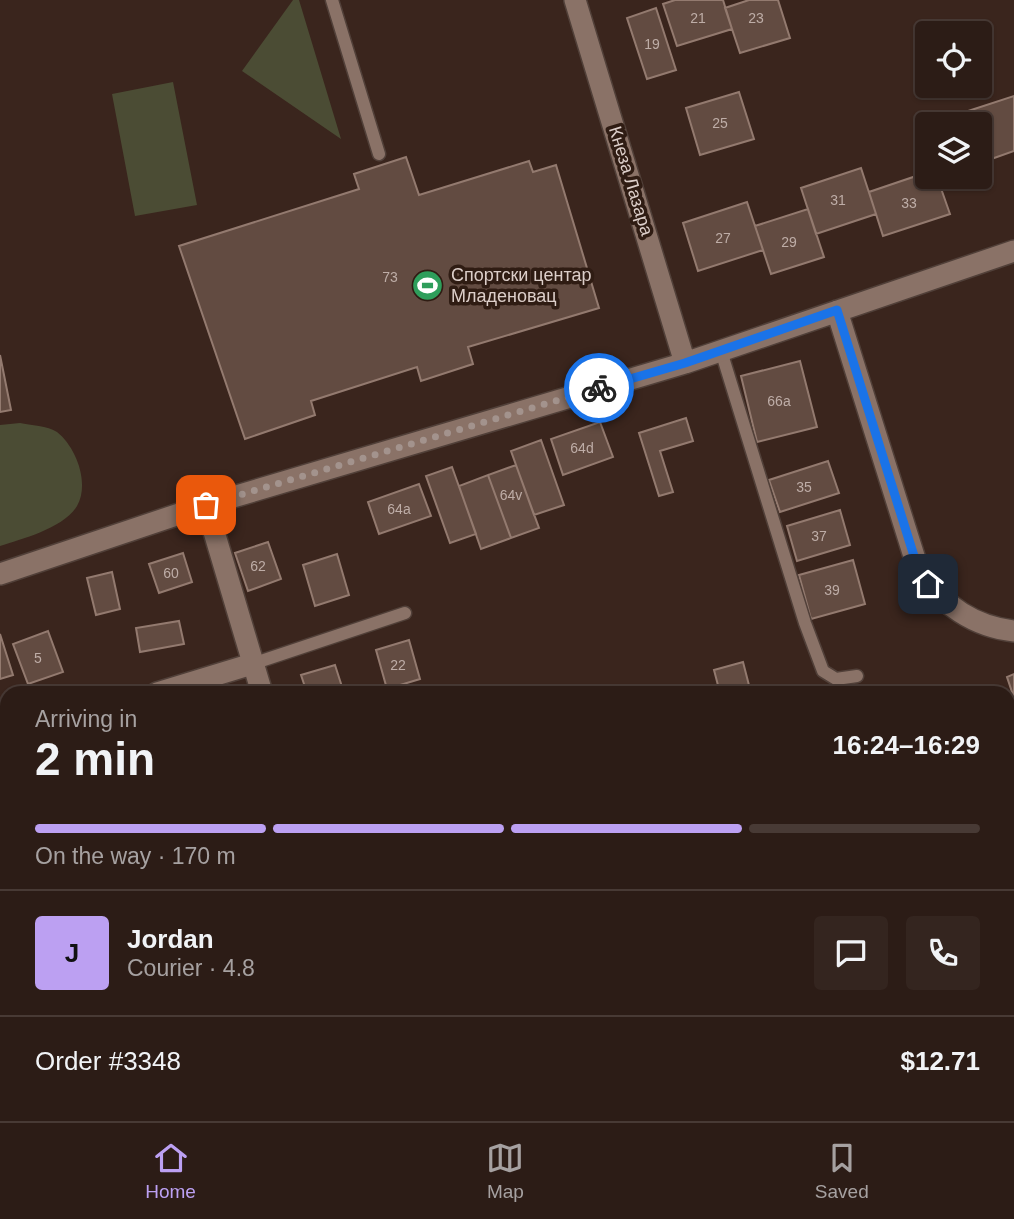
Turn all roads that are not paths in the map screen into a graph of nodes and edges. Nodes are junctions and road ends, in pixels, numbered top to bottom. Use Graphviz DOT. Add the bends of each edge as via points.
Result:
graph roads {
  1 [pos="332,0"];
  2 [pos="575,0"];
  3 [pos="379,154"];
  4 [pos="1014,251"];
  5 [pos="837,310"];
  6 [pos="721,351"];
  7 [pos="685,363"];
  8 [pos="206,505"];
  9 [pos="0,574"];
  10 [pos="405,613"];
  11 [pos="1014,631"];
  12 [pos="252,664"];
  13 [pos="857,676"];
  14 [pos="180,686"];
  15 [pos="260,686"];
  1 -- 3 [label="lane"];
  2 -- 7 [label="street, Кнеза Лазара"];
  4 -- 5 [label="street"];
  5 -- 6 [label="street"];
  5 -- 11 [label="street" via="919,572 939,596 964,615"];
  6 -- 7 [label="street"];
  6 -- 13 [label="lane" via="823,671 836,679"];
  7 -- 8 [label="street"];
  8 -- 9 [label="street"];
  8 -- 12 [label="street"];
  10 -- 12 [label="lane"];
  12 -- 14 [label="street"];
  12 -- 15 [label="street"];
}
